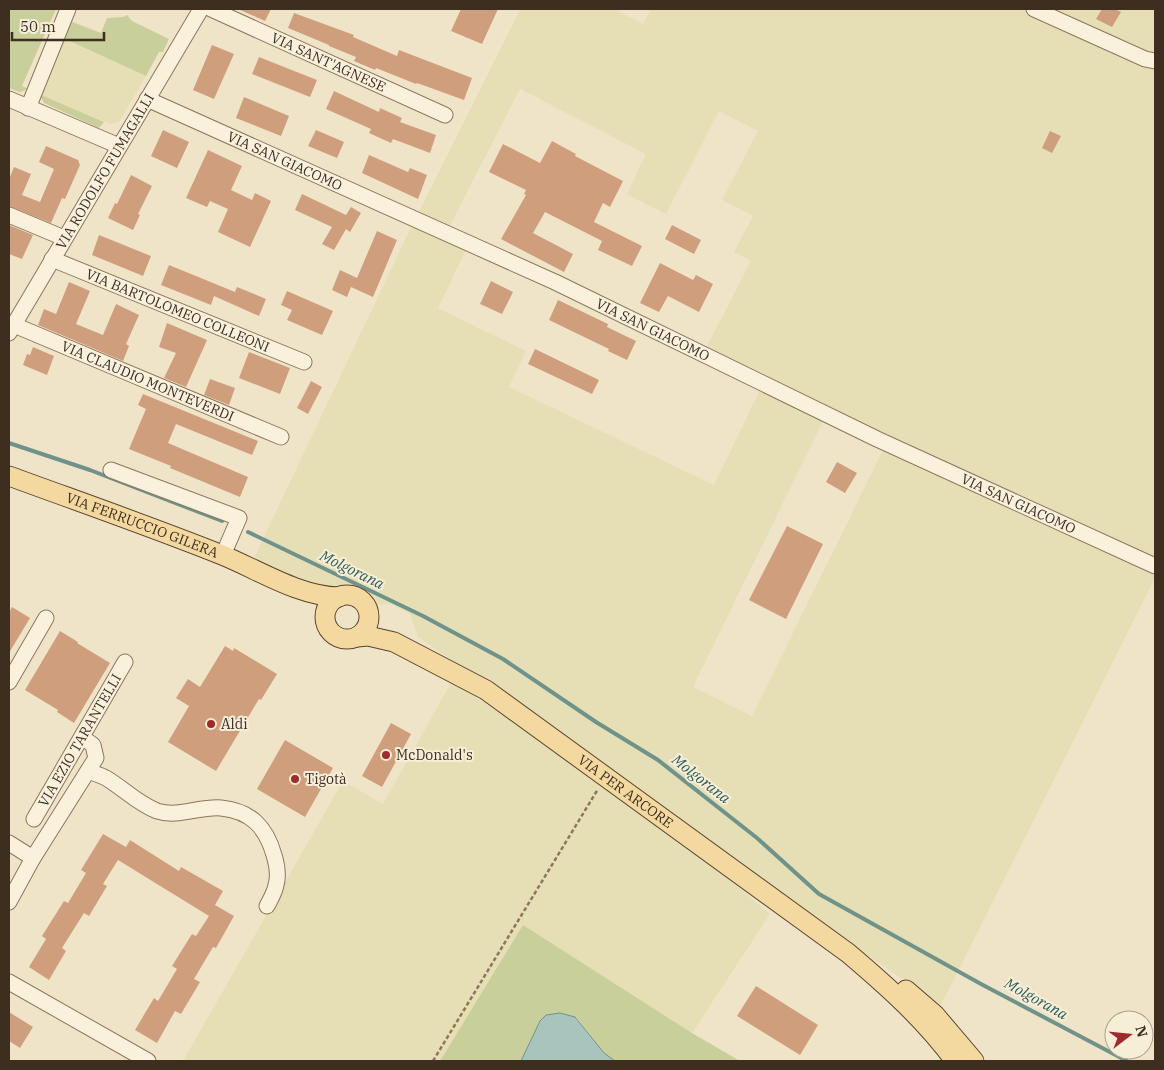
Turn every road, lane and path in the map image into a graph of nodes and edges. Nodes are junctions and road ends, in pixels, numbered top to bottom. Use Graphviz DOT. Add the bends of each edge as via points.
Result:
graph roads {
  1 [pos="68,9"];
  2 [pos="201,9"];
  3 [pos="211,9"];
  4 [pos="1034,9"];
  5 [pos="1155,61"];
  6 [pos="9,100"];
  7 [pos="147,100"];
  8 [pos="28,108"];
  9 [pos="445,115"];
  10 [pos="119,146"];
  11 [pos="9,215"];
  12 [pos="64,238"];
  13 [pos="52,259"];
  14 [pos="11,329"];
  15 [pos="304,362"];
  16 [pos="281,437"];
  17 [pos="111,470"];
  18 [pos="9,476"];
  19 [pos="223,555"];
  20 [pos="1155,566"];
  21 [pos="282,582"];
  22 [pos="339,597"];
  23 [pos="369,616"];
  24 [pos="46,618"];
  25 [pos="326,622"];
  26 [pos="357,637"];
  27 [pos="394,642"];
  28 [pos="125,662"];
  29 [pos="9,682"];
  30 [pos="82,737"];
  31 [pos="88,771"];
  32 [pos="605,777"];
  33 [pos="34,818"];
  34 [pos="9,843"];
  35 [pos="33,858"];
  36 [pos="9,902"];
  37 [pos="267,906"];
  38 [pos="848,953"];
  39 [pos="9,982"];
  40 [pos="954,1060"];
  41 [pos="148,1061"];
  42 [pos="433,1061"];
  43 [pos="974,1061"];
  1 -- 8 [label="street"];
  2 -- 7 [label="street, VIA RODOLFO FUMAGALLI" via="177,38"];
  3 -- 9 [label="street, VIA SANT'AGNESE"];
  4 -- 5 [label="street"];
  6 -- 8 [label="street"];
  7 -- 10 [label="street, VIA RODOLFO FUMAGALLI"];
  7 -- 20 [label="street, VIA SAN GIACOMO" via="555,282 877,439"];
  8 -- 10 [label="street"];
  10 -- 12 [label="street, VIA RODOLFO FUMAGALLI"];
  11 -- 12 [label="street"];
  12 -- 13 [label="street, VIA RODOLFO FUMAGALLI"];
  13 -- 14 [label="street, VIA RODOLFO FUMAGALLI"];
  13 -- 15 [label="street, VIA BARTOLOMEO COLLEONI"];
  14 -- 16 [label="street, VIA CLAUDIO MONTEVERDI"];
  17 -- 19 [label="street" via="239,518"];
  18 -- 19 [label="main road, VIA FERRUCCIO GILERA"];
  19 -- 21 [label="main road, VIA FERRUCCIO GILERA"];
  21 -- 22 [label="main road, VIA FERRUCCIO GILERA" via="325,597"];
  21 -- 25 [label="main road, VIA FERRUCCIO GILERA" via="320,612"];
  22 -- 23 [label="main road, VIA FERRUCCIO GILERA" via="356,598 365,605"];
  22 -- 25 [label="main road" via="327,608"];
  23 -- 26 [label="main road" via="366,627"];
  23 -- 27 [label="main road, VIA PER ARCORE"];
  24 -- 29 [label="street"];
  25 -- 26 [label="main road, VIA FERRUCCIO GILERA" via="338,637"];
  26 -- 27 [label="main road, VIA PER ARCORE"];
  27 -- 32 [label="main road, VIA PER ARCORE" via="486,690"];
  28 -- 30 [label="street, VIA EZIO TARANTELLI"];
  30 -- 31 [label="street" via="93,745 96,758"];
  30 -- 33 [label="street, VIA EZIO TARANTELLI"];
  31 -- 35 [label="street"];
  31 -- 37 [label="street" via="104,777 158,812 180,814 221,808 258,822 270,839 278,866 276,886"];
  32 -- 38 [label="main road, VIA PER ARCORE"];
  32 -- 42 [label="path"];
  34 -- 35 [label="street"];
  35 -- 36 [label="street"];
  38 -- 40 [label="main road" via="911,1010"];
  38 -- 43 [label="main road" via="872,966 926,1006"];
  39 -- 41 [label="street"];
}
